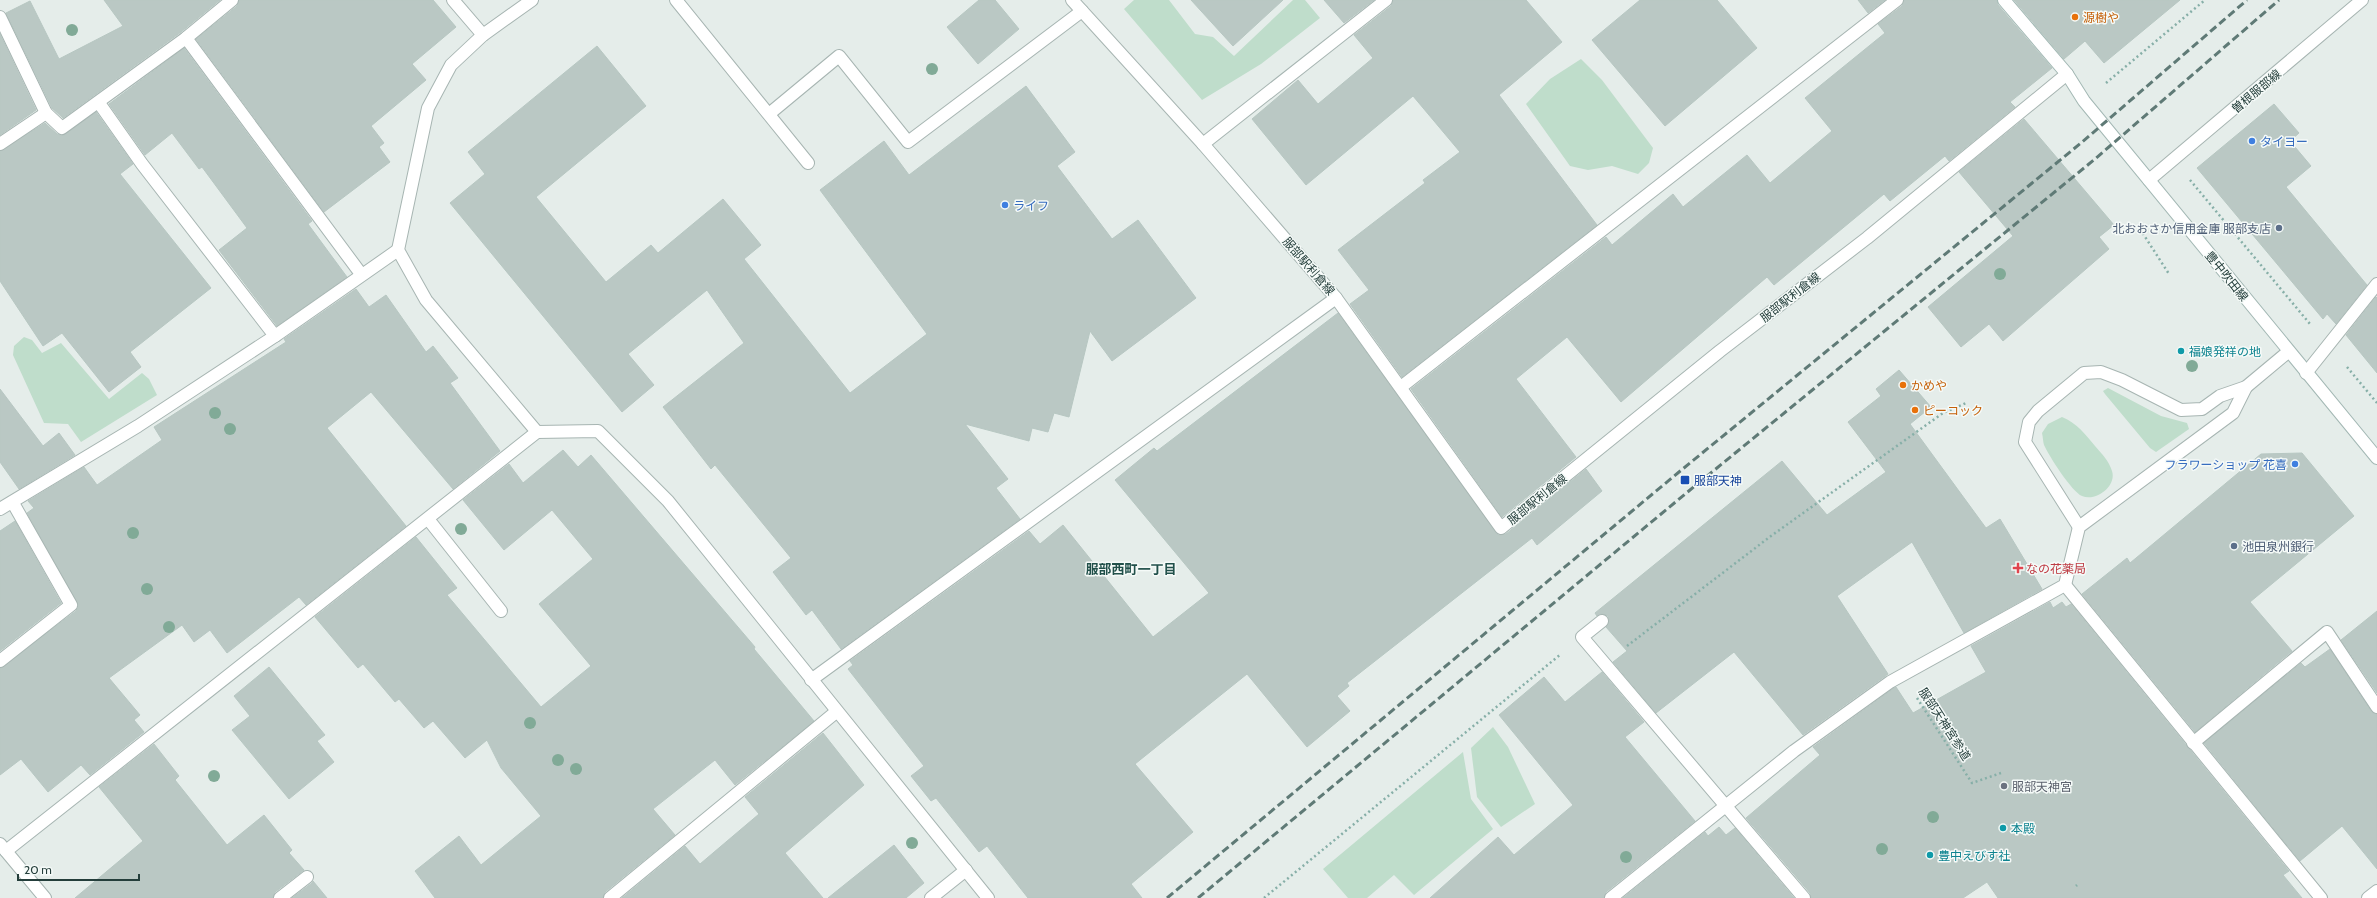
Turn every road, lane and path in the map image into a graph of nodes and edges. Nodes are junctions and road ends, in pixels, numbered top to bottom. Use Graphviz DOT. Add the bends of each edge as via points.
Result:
graph roads {
  1 [pos="232,0"];
  2 [pos="453,0"];
  3 [pos="532,0"];
  4 [pos="676,0"];
  5 [pos="1072,0"];
  6 [pos="1386,0"];
  7 [pos="1897,0"];
  8 [pos="2004,0"];
  9 [pos="2206,0"];
  10 [pos="2362,0"];
  11 [pos="1082,11"];
  12 [pos="0,17"];
  13 [pos="484,35"];
  14 [pos="186,38"];
  15 [pos="2067,74"];
  16 [pos="2084,101"];
  17 [pos="99,103"];
  18 [pos="46,113"];
  19 [pos="768,114"];
  20 [pos="0,144"];
  21 [pos="1203,144"];
  22 [pos="2173,160"];
  23 [pos="808,163"];
  24 [pos="2149,180"];
  25 [pos="2140,229"];
  26 [pos="398,250"];
  27 [pos="361,274"];
  28 [pos="2169,274"];
  29 [pos="2377,284"];
  30 [pos="1336,298"];
  31 [pos="275,336"];
  32 [pos="2328,344"];
  33 [pos="2288,352"];
  34 [pos="2306,373"];
  35 [pos="1401,387"];
  36 [pos="2246,388"];
  37 [pos="1966,403"];
  38 [pos="2377,403"];
  39 [pos="537,432"];
  40 [pos="2377,458"];
  41 [pos="13,502"];
  42 [pos="0,510"];
  43 [pos="428,519"];
  44 [pos="2079,527"];
  45 [pos="2065,585"];
  46 [pos="501,611"];
  47 [pos="1602,621"];
  48 [pos="1582,638"];
  49 [pos="0,661"];
  50 [pos="1606,666"];
  51 [pos="1902,675"];
  52 [pos="811,680"];
  53 [pos="2377,706"];
  54 [pos="836,712"];
  55 [pos="2193,743"];
  56 [pos="2000,773"];
  57 [pos="1725,806"];
  58 [pos="3,847"];
  59 [pos="966,870"];
  60 [pos="307,878"];
  61 [pos="2377,891"];
  62 [pos="45,898"];
  63 [pos="280,898"];
  64 [pos="610,898"];
  65 [pos="932,898"];
  66 [pos="988,898"];
  67 [pos="1264,898"];
  68 [pos="1611,898"];
  69 [pos="1804,898"];
  70 [pos="2321,898"];
  71 [pos="2368,898"];
  1 -- 14 [label="street"];
  2 -- 13 [label="street"];
  3 -- 13 [label="street"];
  4 -- 19 [label="street"];
  5 -- 11 [label="street, 服部駅利倉線"];
  6 -- 21 [label="street"];
  7 -- 35 [label="street"];
  8 -- 15 [label="street, 豊中吹田線"];
  9 -- 16 [label="path"];
  10 -- 22 [label="street, 曽根服部線"];
  11 -- 19 [label="street" via="908,142 839,56"];
  11 -- 21 [label="street, 服部駅利倉線"];
  12 -- 18 [label="street"];
  13 -- 26 [label="street" via="450,65 428,108"];
  14 -- 17 [label="street"];
  14 -- 27 [label="street"];
  15 -- 16 [label="street, 豊中吹田線"];
  15 -- 35 [label="street, 服部駅利倉線" via="1867,238 1501,528"];
  16 -- 24 [label="street, 豊中吹田線"];
  17 -- 18 [label="street" via="62,128"];
  17 -- 31 [label="street" via="142,164"];
  18 -- 20 [label="street"];
  19 -- 23 [label="street"];
  21 -- 30 [label="street, 服部駅利倉線"];
  22 -- 24 [label="street, 曽根服部線"];
  22 -- 32 [label="path"];
  24 -- 33 [label="street, 豊中吹田線"];
  25 -- 28 [label="path"];
  26 -- 27 [label="street"];
  26 -- 39 [label="street" via="426,300"];
  27 -- 31 [label="street"];
  29 -- 32 [label="street"];
  30 -- 35 [label="street, 服部駅利倉線"];
  30 -- 52 [label="street"];
  31 -- 41 [label="street" via="138,426"];
  32 -- 34 [label="street"];
  32 -- 38 [label="path"];
  33 -- 34 [label="street, 豊中吹田線"];
  33 -- 36 [label="street"];
  34 -- 40 [label="street, 豊中吹田線"];
  36 -- 44 [label="street" via="2233,413"];
  36 -- 44 [label="street" via="2220,396 2202,409 2181,410 2122,380 2101,372 2084,373 2038,411 2029,422 2025,442"];
  37 -- 50 [label="path" via="1943,413 1771,536 1624,648"];
  39 -- 43 [label="street"];
  39 -- 52 [label="street" via="598,431 668,501"];
  41 -- 42 [label="street"];
  41 -- 49 [label="street" via="71,605"];
  43 -- 46 [label="street"];
  43 -- 58 [label="street"];
  44 -- 45 [label="street"];
  45 -- 51 [label="street"];
  45 -- 55 [label="street"];
  47 -- 48 [label="street"];
  48 -- 50 [label="street"];
  48 -- 67 [label="path"];
  50 -- 57 [label="street"];
  51 -- 56 [label="path, 服部天神宮参道" via="1972,783"];
  51 -- 57 [label="street" via="1794,751"];
  52 -- 54 [label="street"];
  53 -- 55 [label="street" via="2327,632"];
  54 -- 59 [label="street"];
  54 -- 64 [label="street"];
  55 -- 70 [label="street"];
  57 -- 68 [label="street"];
  57 -- 69 [label="street"];
  58 -- 62 [label="street"];
  59 -- 65 [label="street"];
  59 -- 66 [label="street"];
  60 -- 63 [label="street"];
  61 -- 71 [label="street"];
}
